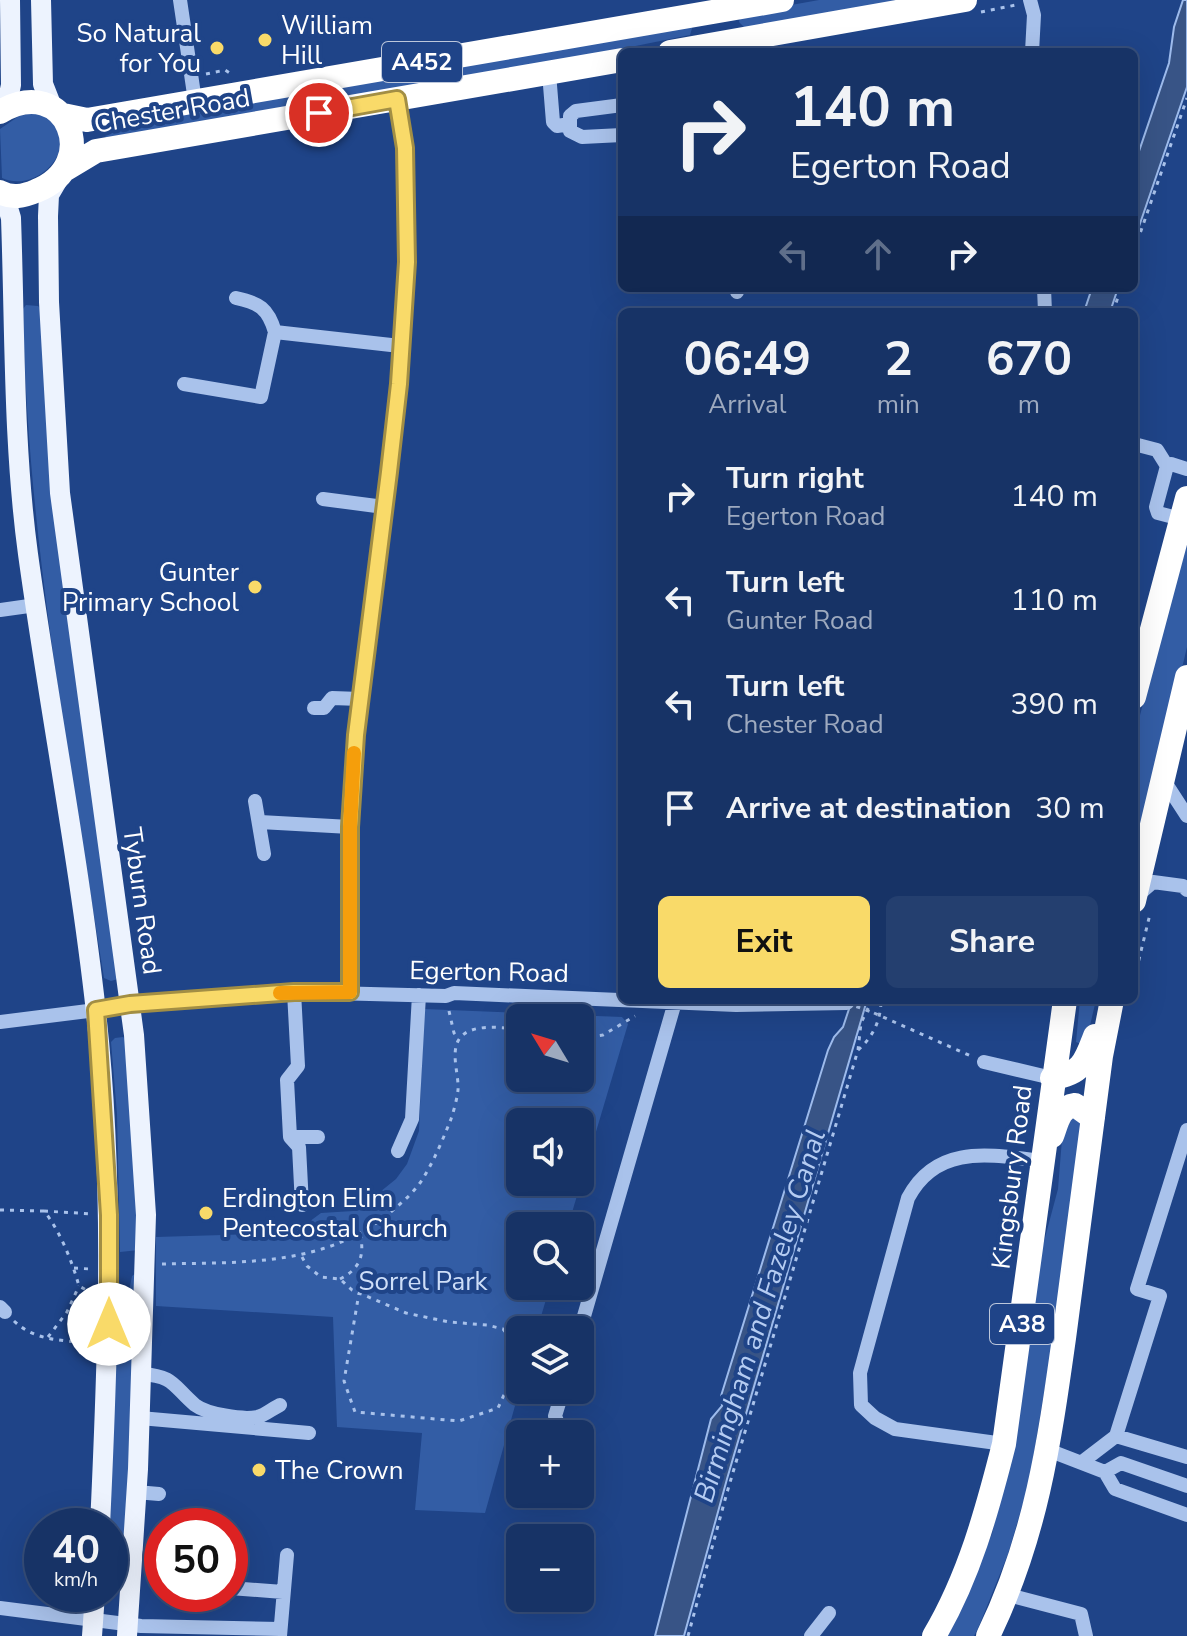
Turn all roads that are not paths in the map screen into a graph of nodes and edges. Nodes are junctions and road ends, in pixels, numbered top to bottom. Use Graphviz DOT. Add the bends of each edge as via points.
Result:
graph roads {
  1 [pos="10,0"];
  2 [pos="41,0"];
  3 [pos="180,0"];
  4 [pos="782,0"];
  5 [pos="965,0"];
  6 [pos="1030,0"];
  7 [pos="700,6"];
  8 [pos="563,37"];
  9 [pos="715,48"];
  10 [pos="1032,48"];
  11 [pos="618,61"];
  12 [pos="558,71"];
  13 [pos="194,93"];
  14 [pos="397,99"];
  15 [pos="618,106"];
  16 [pos="58,111"];
  17 [pos="0,112"];
  18 [pos="570,124"];
  19 [pos="618,135"];
  20 [pos="62,174"];
  21 [pos="2,194"];
  22 [pos="236,298"];
  23 [pos="275,332"];
  24 [pos="400,346"];
  25 [pos="184,384"];
  26 [pos="1138,445"];
  27 [pos="1167,466"];
  28 [pos="1187,469"];
  29 [pos="323,499"];
  30 [pos="384,507"];
  31 [pos="1184,509"];
  32 [pos="36,605"];
  33 [pos="0,610"];
  34 [pos="1187,677"];
  35 [pos="1138,682"];
  36 [pos="360,699"];
  37 [pos="314,708"];
  38 [pos="1163,779"];
  39 [pos="255,801"];
  40 [pos="1187,816"];
  41 [pos="260,822"];
  42 [pos="350,827"];
  43 [pos="264,854"];
  44 [pos="1138,882"];
  45 [pos="1187,890"];
  46 [pos="1138,895"];
  47 [pos="294,992"];
  48 [pos="350,992"];
  49 [pos="419,995"];
  50 [pos="618,1000"];
  51 [pos="130,1004"];
  52 [pos="664,1004"];
  53 [pos="712,1004"];
  54 [pos="792,1004"];
  55 [pos="1059,1004"];
  56 [pos="1108,1004"];
  57 [pos="1109,1004"];
  58 [pos="96,1010"];
  59 [pos="0,1022"];
  60 [pos="984,1062"];
  61 [pos="1052,1078"];
  62 [pos="1093,1118"];
  63 [pos="1187,1130"];
  64 [pos="290,1137"];
  65 [pos="318,1137"];
  66 [pos="398,1151"];
  67 [pos="1042,1161"];
  68 [pos="302,1205"];
  69 [pos="584,1316"];
  70 [pos="142,1374"];
  71 [pos="280,1405"];
  72 [pos="140,1418"];
  73 [pos="309,1433"];
  74 [pos="1116,1436"];
  75 [pos="1004,1444"];
  76 [pos="1048,1450"];
  77 [pos="1187,1457"];
  78 [pos="1082,1462"];
  79 [pos="1105,1472"];
  80 [pos="1187,1486"];
  81 [pos="136,1492"];
  82 [pos="159,1494"];
  83 [pos="101,1508"];
  84 [pos="1187,1515"];
  85 [pos="287,1555"];
  86 [pos="248,1589"];
  87 [pos="283,1592"];
  88 [pos="1008,1595"];
  89 [pos="0,1608"];
  90 [pos="829,1613"];
  91 [pos="93,1628"];
  92 [pos="127,1630"];
  93 [pos="280,1632"];
  94 [pos="811,1636"];
  95 [pos="934,1636"];
  96 [pos="988,1636"];
  97 [pos="1086,1636"];
  1 -- 17 [label="main road" via="11,85"];
  2 -- 16 [label="main road" via="43,84"];
  3 -- 13 [label="street"];
  4 -- 7 [label="highway, Chester Road / A452"];
  5 -- 9 [label="highway"];
  6 -- 10 [label="street"];
  7 -- 8 [label="highway, Chester Road / A452"];
  7 -- 9 [label="highway"];
  8 -- 12 [label="highway"];
  8 -- 13 [label="highway, Chester Road / A452"];
  11 -- 12 [label="highway, Chester Road / A452"];
  12 -- 14 [label="highway, Chester Road / A452"];
  12 -- 18 [label="street" via="553,122"];
  13 -- 16 [label="highway, Chester Road / A452" via="87,120"];
  14 -- 20 [label="highway, Chester Road / A452" via="96,151"];
  14 -- 24 [label="street" via="405,148 407,262"];
  15 -- 18 [label="street" via="576,111"];
  16 -- 17 [label="highway, Chester Road" via="30,100"];
  16 -- 20 [label="highway" via="72,135"];
  18 -- 19 [label="street" via="570,131 582,137"];
  20 -- 21 [label="highway, Chester Road" via="32,193"];
  20 -- 51 [label="main road, Tyburn Road" via="49,195 48,216 60,493"];
  21 -- 32 [label="main road" via="11,218 23,493"];
  22 -- 23 [label="street" via="256,303"];
  23 -- 24 [label="street"];
  23 -- 25 [label="street" via="261,397"];
  24 -- 30 [label="street"];
  26 -- 27 [label="street" via="1157,450"];
  27 -- 28 [label="street"];
  27 -- 31 [label="street" via="1158,513"];
  29 -- 30 [label="street"];
  30 -- 36 [label="street"];
  31 -- 35 [label="highway"];
  32 -- 33 [label="street"];
  32 -- 58 [label="main road"];
  34 -- 38 [label="highway"];
  36 -- 37 [label="street" via="332,698 324,708"];
  36 -- 42 [label="street"];
  38 -- 40 [label="street"];
  38 -- 44 [label="highway"];
  39 -- 41 [label="street"];
  41 -- 42 [label="street"];
  41 -- 43 [label="street"];
  42 -- 48 [label="street"];
  45 -- 46 [label="street" via="1153,882"];
  47 -- 48 [label="street, Egerton Road"];
  47 -- 51 [label="street, Egerton Road"];
  47 -- 64 [label="street" via="298,1066 287,1080"];
  48 -- 49 [label="street, Egerton Road"];
  49 -- 50 [label="street, Egerton Road"];
  49 -- 66 [label="street" via="413,1109"];
  51 -- 58 [label="main road"];
  51 -- 70 [label="main road, Tyburn Road" via="141,1111 146,1264"];
  52 -- 69 [label="street"];
  53 -- 54 [label="street, Egerton Road"];
  55 -- 61 [label="highway, Kingsbury Road / A38"];
  56 -- 61 [label="highway" via="1084,1063"];
  57 -- 62 [label="highway, A38"];
  58 -- 59 [label="street"];
  58 -- 83 [label="main road" via="109,1215"];
  60 -- 61 [label="street"];
  61 -- 67 [label="highway, Kingsbury Road / A38"];
  62 -- 67 [label="highway" via="1075,1105 1062,1110"];
  62 -- 76 [label="highway, A38"];
  63 -- 74 [label="street" via="1137,1289 1160,1296"];
  64 -- 65 [label="street"];
  64 -- 68 [label="street" via="299,1147"];
  67 -- 75 [label="highway, Kingsbury Road / A38"];
  67 -- 75 [label="street" via="969,1155 916,1183 860,1373 861,1405 895,1429"];
  70 -- 71 [label="street" via="172,1381 211,1414 257,1417"];
  70 -- 72 [label="main road, Tyburn Road"];
  72 -- 73 [label="street"];
  72 -- 81 [label="main road, Tyburn Road"];
  74 -- 77 [label="street"];
  74 -- 78 [label="street"];
  75 -- 95 [label="highway, Kingsbury Road / A38" via="966,1572"];
  76 -- 78 [label="street"];
  76 -- 88 [label="highway, A38"];
  78 -- 79 [label="street"];
  79 -- 80 [label="street" via="1121,1463"];
  79 -- 84 [label="street" via="1115,1489"];
  81 -- 82 [label="street"];
  81 -- 92 [label="main road, Tyburn Road"];
  85 -- 87 [label="street"];
  86 -- 87 [label="street"];
  87 -- 93 [label="street"];
  88 -- 96 [label="highway, A38"];
  88 -- 97 [label="street" via="1081,1614"];
  89 -- 91 [label="street"];
  90 -- 94 [label="street"];
  91 -- 92 [label="street"];
  92 -- 93 [label="street"];
}
